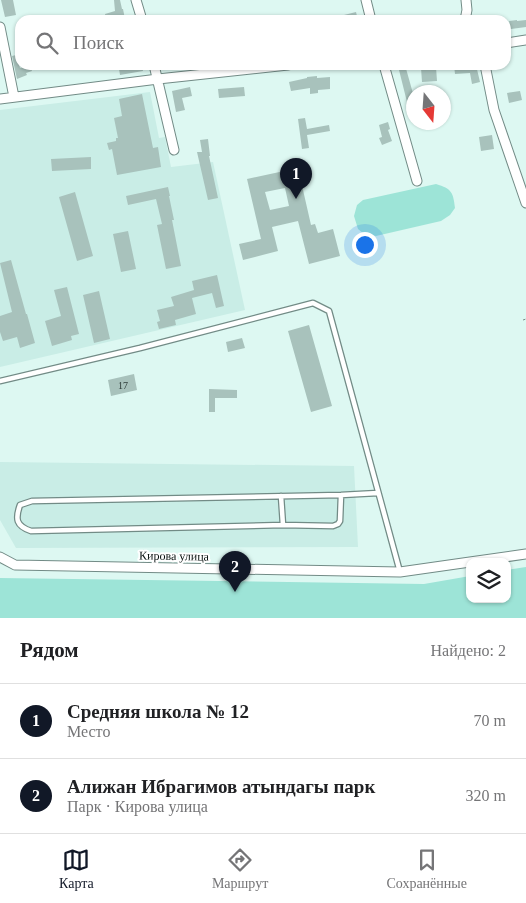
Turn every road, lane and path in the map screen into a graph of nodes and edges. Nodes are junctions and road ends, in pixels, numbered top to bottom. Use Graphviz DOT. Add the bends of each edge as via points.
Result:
graph roads {
  1 [pos="136,0"];
  2 [pos="366,0"];
  3 [pos="466,0"];
  4 [pos="140,15"];
  5 [pos="370,15"];
  6 [pos="466,15"];
  7 [pos="0,27"];
  8 [pos="526,40"];
  9 [pos="511,42"];
  10 [pos="155,70"];
  11 [pos="242,70"];
  12 [pos="385,70"];
  13 [pos="486,70"];
  14 [pos="158,79"];
  15 [pos="14,97"];
  16 [pos="0,99"];
  17 [pos="174,150"];
  18 [pos="417,181"];
  19 [pos="526,203"];
  20 [pos="526,319"];
  21 [pos="523,320"];
  22 [pos="0,381"];
  23 [pos="378,493"];
  24 [pos="341,495"];
  25 [pos="281,496"];
  26 [pos="282,526"];
  27 [pos="526,554"];
  28 [pos="0,557"];
  29 [pos="498,558"];
  30 [pos="466,563"];
  31 [pos="400,572"];
  1 -- 4 [label="street"];
  2 -- 5 [label="street"];
  3 -- 6 [label="street"];
  7 -- 15 [label="street"];
  8 -- 9 [label="street"];
  10 -- 14 [label="street"];
  11 -- 14 [label="street"];
  12 -- 18 [label="street"];
  13 -- 19 [label="street" via="494,110"];
  14 -- 15 [label="street"];
  14 -- 17 [label="street"];
  15 -- 16 [label="street"];
  20 -- 21 [label="path"];
  22 -- 23 [label="lane" via="313,303 329,311"];
  23 -- 24 [label="lane"];
  23 -- 31 [label="lane"];
  24 -- 25 [label="lane"];
  24 -- 26 [label="lane" via="340,521 336,525"];
  25 -- 26 [label="lane"];
  25 -- 26 [label="lane" via="32,501 20,505 17,517 22,528 31,531"];
  27 -- 29 [label="street, Кирова улица"];
  28 -- 31 [label="street, Кирова улица" via="15,565"];
  30 -- 31 [label="street, Кирова улица"];
}
